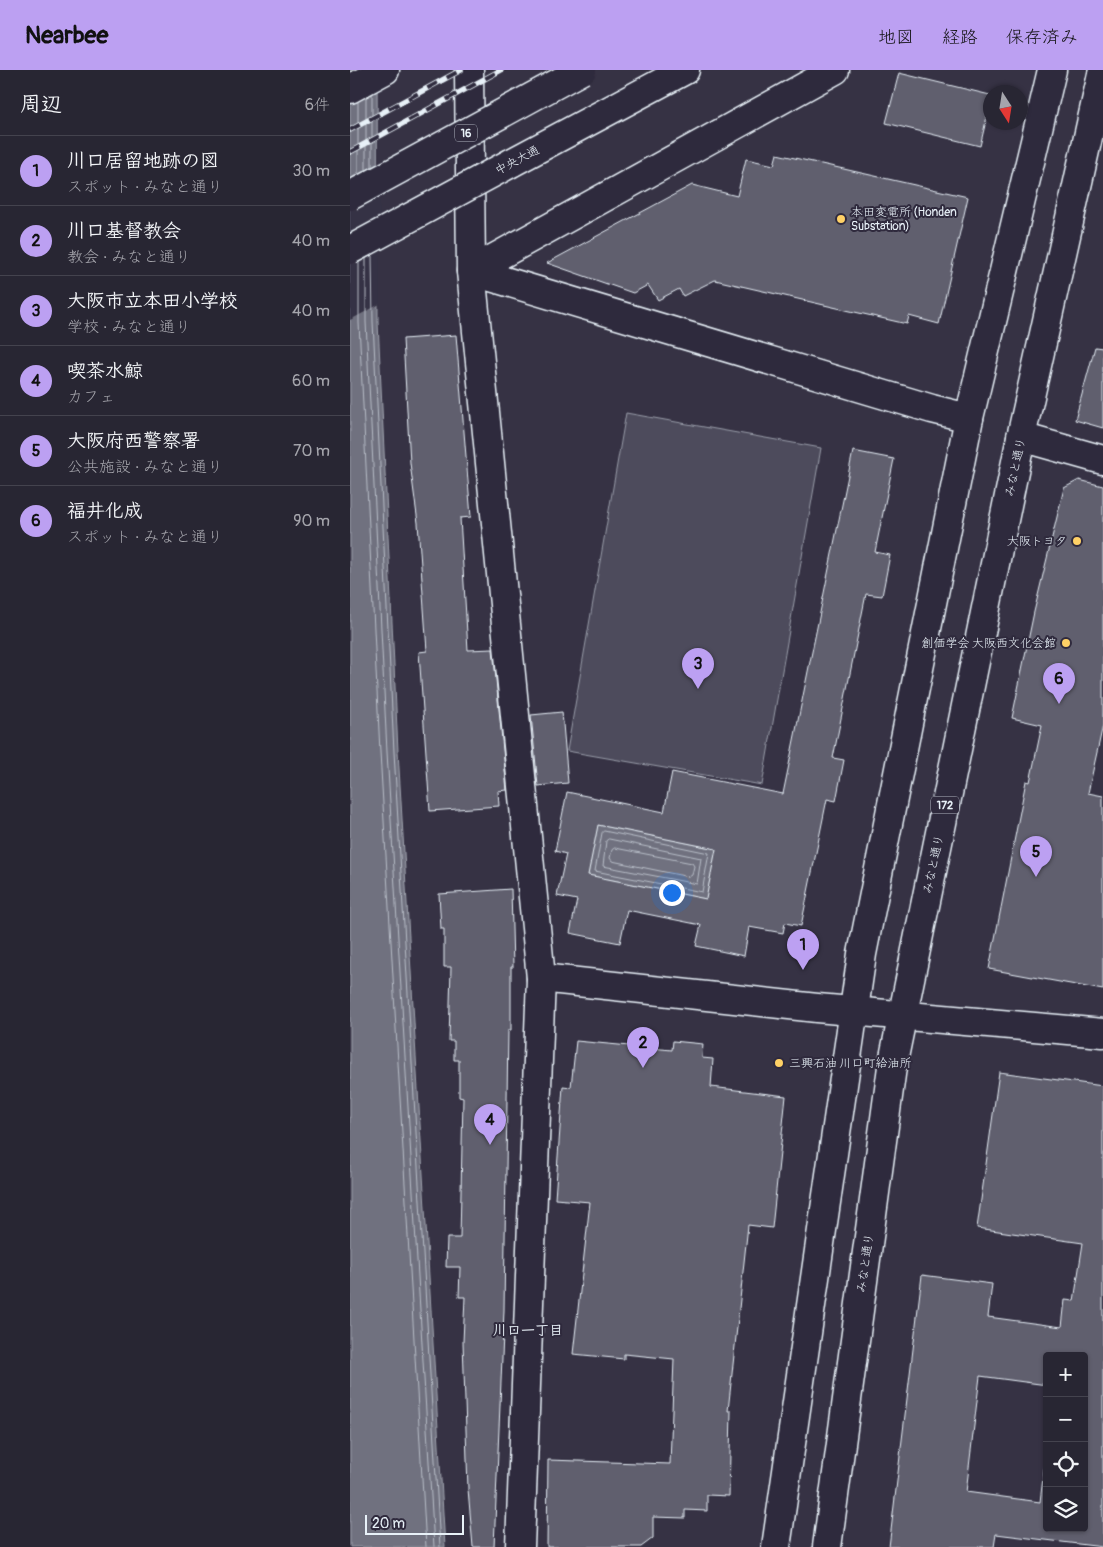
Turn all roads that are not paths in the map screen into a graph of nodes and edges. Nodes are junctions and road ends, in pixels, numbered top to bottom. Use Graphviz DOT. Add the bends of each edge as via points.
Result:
graph roads {
  1 [pos="385,70"];
  2 [pos="469,70"];
  3 [pos="582,70"];
  4 [pos="685,70"];
  5 [pos="835,70"];
  6 [pos="1052,70"];
  7 [pos="1103,70"];
  8 [pos="350,89"];
  9 [pos="350,196"];
  10 [pos="350,250"];
  11 [pos="471,271"];
  12 [pos="969,418"];
  13 [pos="1021,437"];
  14 [pos="1103,460"];
  15 [pos="541,978"];
  16 [pos="855,1010"];
  17 [pos="901,1016"];
  18 [pos="1103,1033"];
  19 [pos="520,1547"];
  20 [pos="776,1547"];
  21 [pos="827,1547"];
  1 -- 8 [label="main road"];
  2 -- 11 [label="main road"];
  3 -- 9 [label="main road, 16, bridge"];
  4 -- 10 [label="main road, 中央大通, bridge"];
  5 -- 11 [label="main road"];
  6 -- 12 [label="main road"];
  7 -- 13 [label="main road, みなと通り / 172"];
  11 -- 12 [label="main road"];
  11 -- 15 [label="main road"];
  12 -- 16 [label="main road" via="862,954"];
  13 -- 14 [label="main road"];
  13 -- 17 [label="main road, みなと通り / 172"];
  15 -- 16 [label="main road"];
  15 -- 19 [label="main road"];
  16 -- 17 [label="main road"];
  16 -- 20 [label="main road"];
  17 -- 18 [label="main road"];
  17 -- 21 [label="main road, みなと通り / 172"];
}
